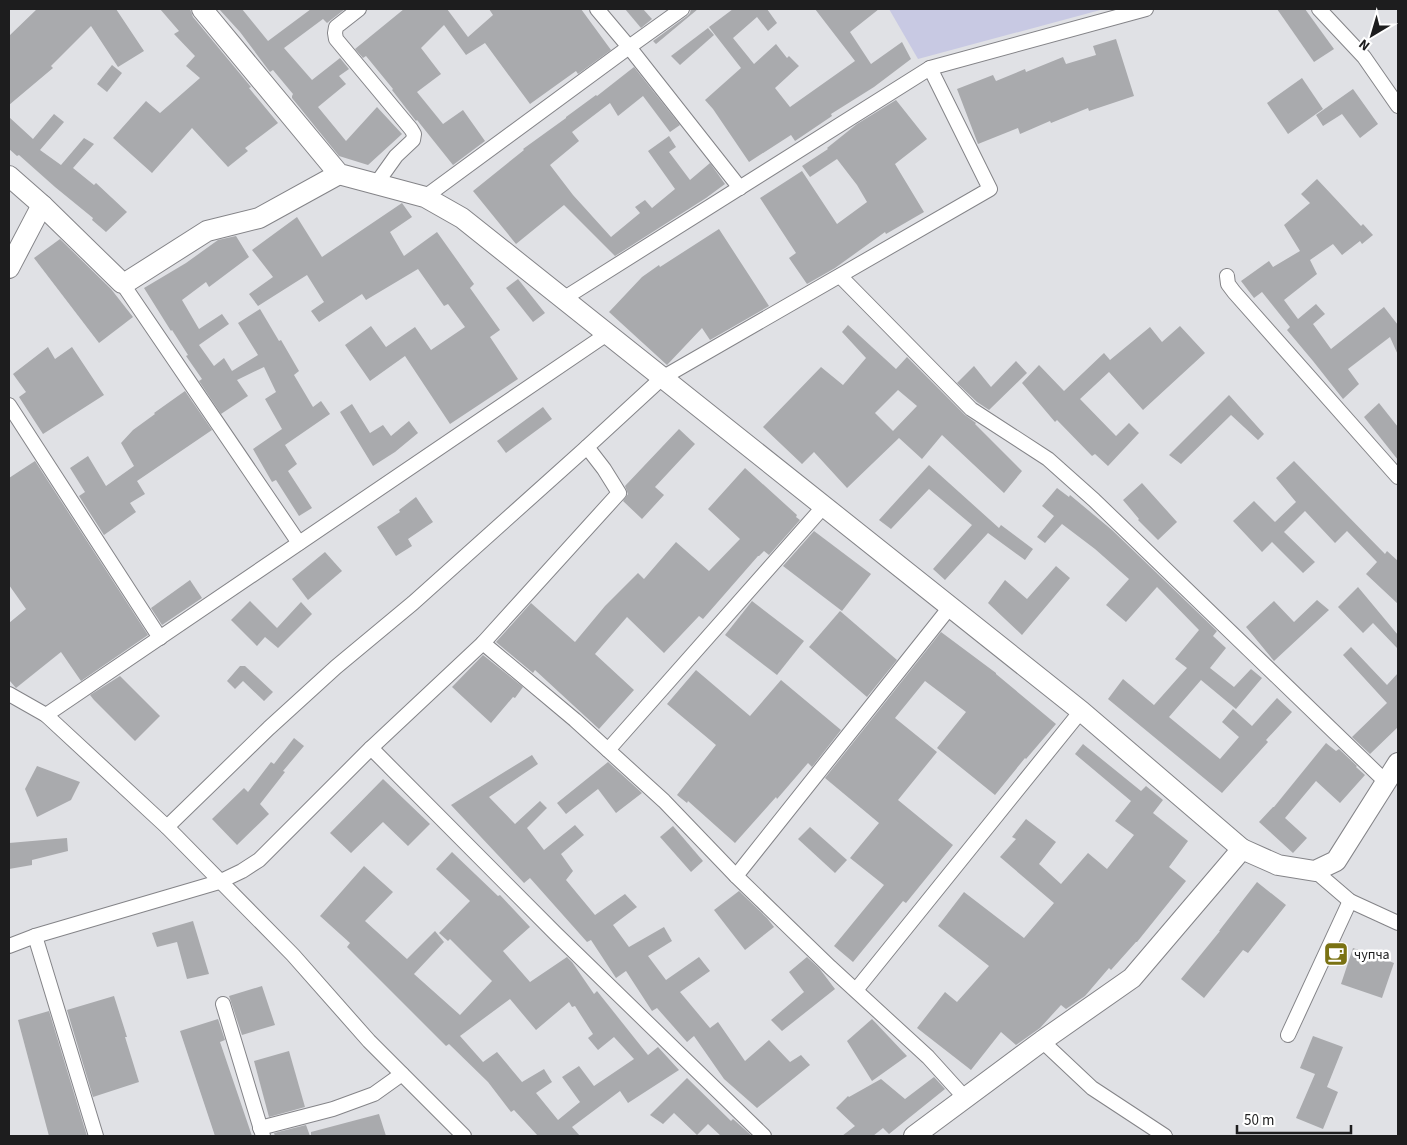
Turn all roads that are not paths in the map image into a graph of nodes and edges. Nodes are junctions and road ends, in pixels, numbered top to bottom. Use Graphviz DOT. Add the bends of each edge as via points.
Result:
graph roads {
  1 [pos="202,9"];
  2 [pos="359,9"];
  3 [pos="597,9"];
  4 [pos="682,9"];
  5 [pos="1146,9"];
  6 [pos="1319,9"];
  7 [pos="629,47"];
  8 [pos="930,68"];
  9 [pos="1398,106"];
  10 [pos="339,174"];
  11 [pos="9,176"];
  12 [pos="376,184"];
  13 [pos="740,188"];
  14 [pos="425,198"];
  15 [pos="42,205"];
  16 [pos="9,268"];
  17 [pos="840,276"];
  18 [pos="1227,276"];
  19 [pos="122,282"];
  20 [pos="563,299"];
  21 [pos="607,334"];
  22 [pos="662,378"];
  23 [pos="9,405"];
  24 [pos="588,447"];
  25 [pos="1398,477"];
  26 [pos="824,506"];
  27 [pos="299,543"];
  28 [pos="950,607"];
  29 [pos="160,638"];
  30 [pos="483,643"];
  31 [pos="9,694"];
  32 [pos="1080,711"];
  33 [pos="46,715"];
  34 [pos="371,748"];
  35 [pos="608,750"];
  36 [pos="1398,763"];
  37 [pos="1386,782"];
  38 [pos="167,827"];
  39 [pos="1242,849"];
  40 [pos="1315,871"];
  41 [pos="736,876"];
  42 [pos="219,882"];
  43 [pos="1350,901"];
  44 [pos="1398,924"];
  45 [pos="35,936"];
  46 [pos="9,946"];
  47 [pos="856,990"];
  48 [pos="223,1004"];
  49 [pos="1288,1035"];
  50 [pos="1042,1041"];
  51 [pos="402,1074"];
  52 [pos="966,1099"];
  53 [pos="262,1132"];
  54 [pos="96,1136"];
  55 [pos="464,1136"];
  56 [pos="764,1136"];
  57 [pos="914,1136"];
  58 [pos="1165,1136"];
  1 -- 10 [label="street"];
  2 -- 12 [label="street" via="336,27 336,39 414,134 413,140 396,156"];
  3 -- 7 [label="street"];
  4 -- 7 [label="street"];
  5 -- 8 [label="street"];
  6 -- 9 [label="street" via="1364,57"];
  7 -- 13 [label="street"];
  7 -- 14 [label="street"];
  8 -- 13 [label="street"];
  8 -- 17 [label="street" via="990,189"];
  10 -- 12 [label="street"];
  10 -- 19 [label="street" via="259,218 207,231"];
  11 -- 15 [label="street"];
  12 -- 14 [label="street"];
  13 -- 20 [label="street"];
  14 -- 20 [label="street" via="462,218"];
  15 -- 16 [label="street"];
  15 -- 19 [label="street"];
  17 -- 22 [label="street"];
  17 -- 37 [label="street" via="971,409 1048,459 1094,500"];
  18 -- 25 [label="street" via="1234,292"];
  19 -- 27 [label="street"];
  20 -- 21 [label="street"];
  21 -- 22 [label="street"];
  21 -- 27 [label="street"];
  22 -- 24 [label="street"];
  22 -- 26 [label="street"];
  23 -- 29 [label="street"];
  24 -- 30 [label="street" via="619,493"];
  24 -- 38 [label="street" via="336,667"];
  26 -- 28 [label="street"];
  26 -- 35 [label="street"];
  27 -- 29 [label="street"];
  28 -- 32 [label="street"];
  28 -- 41 [label="street"];
  29 -- 33 [label="street"];
  30 -- 34 [label="street"];
  30 -- 35 [label="street"];
  31 -- 33 [label="street"];
  32 -- 39 [label="street"];
  32 -- 47 [label="street"];
  33 -- 38 [label="street"];
  34 -- 42 [label="street" via="259,860"];
  34 -- 56 [label="street"];
  35 -- 41 [label="street"];
  36 -- 37 [label="street"];
  37 -- 40 [label="street" via="1336,861"];
  38 -- 42 [label="street"];
  39 -- 40 [label="street" via="1278,865"];
  39 -- 50 [label="street" via="1132,978"];
  40 -- 43 [label="street"];
  41 -- 47 [label="street"];
  42 -- 45 [label="street"];
  42 -- 51 [label="street" via="293,955"];
  43 -- 44 [label="street"];
  43 -- 49 [label="street"];
  45 -- 46 [label="street"];
  45 -- 54 [label="street"];
  47 -- 52 [label="street" via="928,1057"];
  48 -- 53 [label="street"];
  50 -- 52 [label="street"];
  50 -- 58 [label="street" via="1092,1088"];
  51 -- 53 [label="street" via="374,1094"];
  51 -- 55 [label="street"];
  52 -- 57 [label="street"];
}
